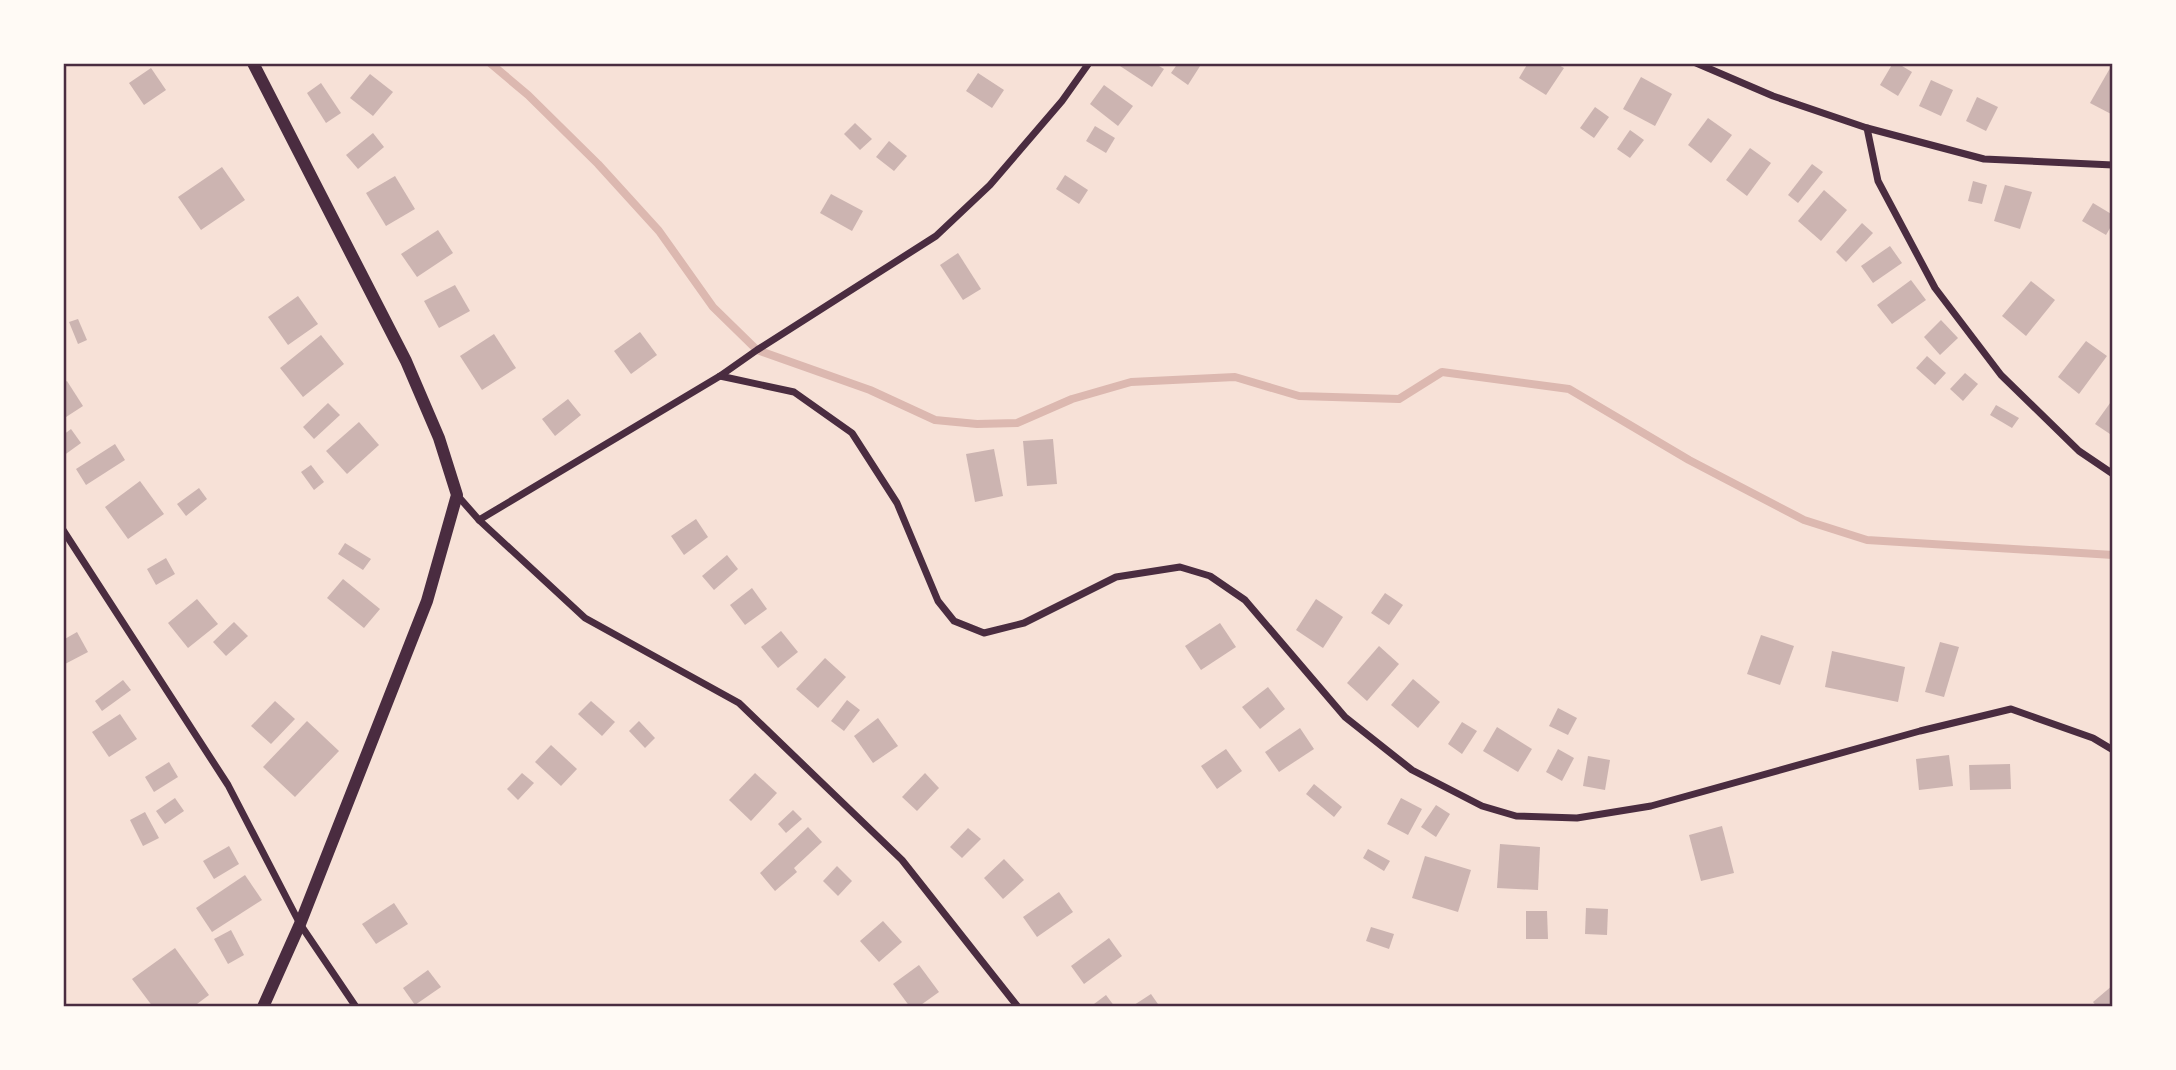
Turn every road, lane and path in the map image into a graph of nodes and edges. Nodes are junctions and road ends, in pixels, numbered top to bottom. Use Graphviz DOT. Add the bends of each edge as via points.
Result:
graph roads {
  1 [pos="253,63"];
  2 [pos="1089,63"];
  3 [pos="1696,63"];
  4 [pos="1867,128"];
  5 [pos="2113,165"];
  6 [pos="720,376"];
  7 [pos="2113,474"];
  8 [pos="457,495"];
  9 [pos="479,520"];
  10 [pos="63,530"];
  11 [pos="2113,750"];
  12 [pos="300,924"];
  13 [pos="263,1007"];
  14 [pos="356,1007"];
  15 [pos="1018,1007"];
  1 -- 8 [label="street" via="406,361"];
  2 -- 6 [label="street" via="990,185 936,236"];
  3 -- 4 [label="street"];
  4 -- 5 [label="street" via="1984,159"];
  4 -- 7 [label="street" via="1878,181 1936,288 2001,375 2078,451"];
  6 -- 9 [label="street"];
  6 -- 11 [label="street" via="794,392 852,433 897,503 938,601 954,621 984,633 1024,623 1116,577 1180,567 1210,576 1245,600 1345,717 1412,770 1482,806 1516,816 1577,818 1651,806 2011,709 2093,738"];
  8 -- 9 [label="street"];
  8 -- 12 [label="street" via="428,601"];
  9 -- 15 [label="street" via="585,618 739,703 902,860"];
  10 -- 12 [label="street" via="228,785"];
  12 -- 13 [label="street"];
  12 -- 14 [label="street"];
}
